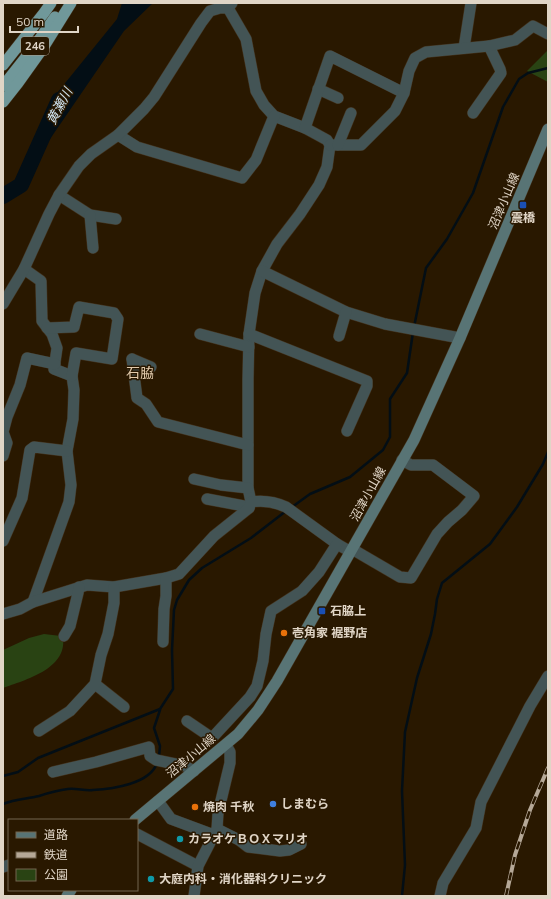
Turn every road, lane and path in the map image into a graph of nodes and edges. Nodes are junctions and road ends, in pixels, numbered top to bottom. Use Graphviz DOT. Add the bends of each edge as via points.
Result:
graph roads {
  1 [pos="51,3"];
  2 [pos="64,3"];
  3 [pos="70,3"];
  4 [pos="471,3"];
  5 [pos="230,5"];
  6 [pos="548,34"];
  7 [pos="27,35"];
  8 [pos="489,46"];
  9 [pos="464,48"];
  10 [pos="3,54"];
  11 [pos="3,65"];
  12 [pos="3,86"];
  13 [pos="318,89"];
  14 [pos="404,93"];
  15 [pos="338,98"];
  16 [pos="3,102"];
  17 [pos="473,113"];
  18 [pos="351,114"];
  19 [pos="274,116"];
  20 [pos="305,128"];
  21 [pos="548,129"];
  22 [pos="118,134"];
  23 [pos="334,145"];
  24 [pos="59,195"];
  25 [pos="90,214"];
  26 [pos="116,219"];
  27 [pos="93,248"];
  28 [pos="24,269"];
  29 [pos="262,271"];
  30 [pos="3,304"];
  31 [pos="346,312"];
  32 [pos="48,328"];
  33 [pos="200,334"];
  34 [pos="249,334"];
  35 [pos="339,336"];
  36 [pos="460,338"];
  37 [pos="249,347"];
  38 [pos="54,364"];
  39 [pos="151,367"];
  40 [pos="72,376"];
  41 [pos="347,431"];
  42 [pos="248,445"];
  43 [pos="67,451"];
  44 [pos="3,456"];
  45 [pos="402,460"];
  46 [pos="194,479"];
  47 [pos="248,488"];
  48 [pos="208,500"];
  49 [pos="250,505"];
  50 [pos="3,541"];
  51 [pos="337,544"];
  52 [pos="352,551"];
  53 [pos="166,578"];
  54 [pos="79,587"];
  55 [pos="114,587"];
  56 [pos="33,602"];
  57 [pos="3,614"];
  58 [pos="64,636"];
  59 [pos="163,642"];
  60 [pos="548,676"];
  61 [pos="95,684"];
  62 [pos="124,707"];
  63 [pos="187,721"];
  64 [pos="39,731"];
  65 [pos="226,745"];
  66 [pos="194,771"];
  67 [pos="53,772"];
  68 [pos="158,801"];
  69 [pos="136,819"];
  70 [pos="215,832"];
  71 [pos="138,835"];
  72 [pos="301,844"];
  73 [pos="198,866"];
  74 [pos="194,896"];
  75 [pos="440,896"];
  1 -- 7 [label="highway, 246"];
  2 -- 12 [label="highway, 246"];
  3 -- 16 [label="highway" via="44,48"];
  4 -- 9 [label="street"];
  5 -- 19 [label="street" via="246,39 256,90"];
  5 -- 22 [label="street" via="210,11 154,97"];
  6 -- 8 [label="street" via="532,26 515,40"];
  7 -- 10 [label="highway"];
  7 -- 11 [label="highway, 246"];
  8 -- 9 [label="street"];
  8 -- 17 [label="street" via="501,73"];
  9 -- 14 [label="street" via="426,52 415,58"];
  13 -- 14 [label="street" via="330,56"];
  13 -- 15 [label="street"];
  13 -- 20 [label="street"];
  14 -- 23 [label="street" via="395,111 361,144"];
  18 -- 23 [label="street"];
  19 -- 20 [label="street"];
  19 -- 22 [label="street" via="256,160 242,178 137,147"];
  20 -- 23 [label="street"];
  21 -- 36 [label="main road, 沼津小山線"];
  22 -- 24 [label="street" via="90,154"];
  23 -- 29 [label="street" via="318,185 300,214 276,244"];
  24 -- 25 [label="street"];
  24 -- 28 [label="street"];
  25 -- 26 [label="street"];
  25 -- 27 [label="street"];
  28 -- 30 [label="street"];
  28 -- 32 [label="street" via="41,281 42,321"];
  29 -- 31 [label="street"];
  29 -- 34 [label="street" via="255,293"];
  31 -- 35 [label="street"];
  31 -- 36 [label="street" via="385,324"];
  32 -- 38 [label="street" via="57,348"];
  32 -- 40 [label="street" via="74,327 79,308 114,313 118,319 112,359 76,353"];
  33 -- 37 [label="street"];
  34 -- 37 [label="street"];
  34 -- 41 [label="street" via="367,381"];
  36 -- 45 [label="main road, 沼津小山線" via="414,440"];
  37 -- 42 [label="street"];
  38 -- 40 [label="street" via="54,369"];
  38 -- 44 [label="street" via="27,358 3,432 7,443"];
  39 -- 42 [label="street" via="132,359 137,398 146,404 158,422"];
  40 -- 43 [label="street" via="73,420"];
  42 -- 47 [label="street"];
  43 -- 50 [label="street" via="34,447 30,450 22,498"];
  43 -- 56 [label="street" via="69,502"];
  45 -- 52 [label="main road, 沼津小山線"];
  45 -- 52 [label="street" via="411,465 434,465 474,496 437,534 411,578 400,577"];
  46 -- 47 [label="street"];
  47 -- 49 [label="street"];
  48 -- 49 [label="street"];
  49 -- 51 [label="street" via="258,501 286,507"];
  49 -- 53 [label="street" via="214,536 179,574"];
  51 -- 52 [label="street"];
  51 -- 63 [label="street" via="319,572 302,591 271,611 257,686 250,697 212,738"];
  52 -- 65 [label="main road, 沼津小山線" via="268,695"];
  53 -- 55 [label="street"];
  53 -- 59 [label="street"];
  54 -- 55 [label="street"];
  54 -- 56 [label="street"];
  54 -- 58 [label="street" via="70,626"];
  55 -- 61 [label="street" via="114,603 108,634"];
  56 -- 57 [label="street"];
  60 -- 75 [label="street" via="481,802 476,828 443,883"];
  61 -- 62 [label="street"];
  61 -- 64 [label="street" via="70,711"];
  65 -- 66 [label="main road, 沼津小山線"];
  65 -- 70 [label="street" via="230,752 230,763"];
  66 -- 67 [label="street" via="185,766 159,761 150,756 149,747"];
  66 -- 68 [label="main road, 沼津小山線"];
  68 -- 69 [label="main road, 沼津小山線"];
  68 -- 70 [label="street" via="171,819"];
  70 -- 72 [label="street" via="238,840 248,847 280,851"];
  70 -- 73 [label="street"];
  71 -- 73 [label="street"];
  73 -- 74 [label="street"];
}
